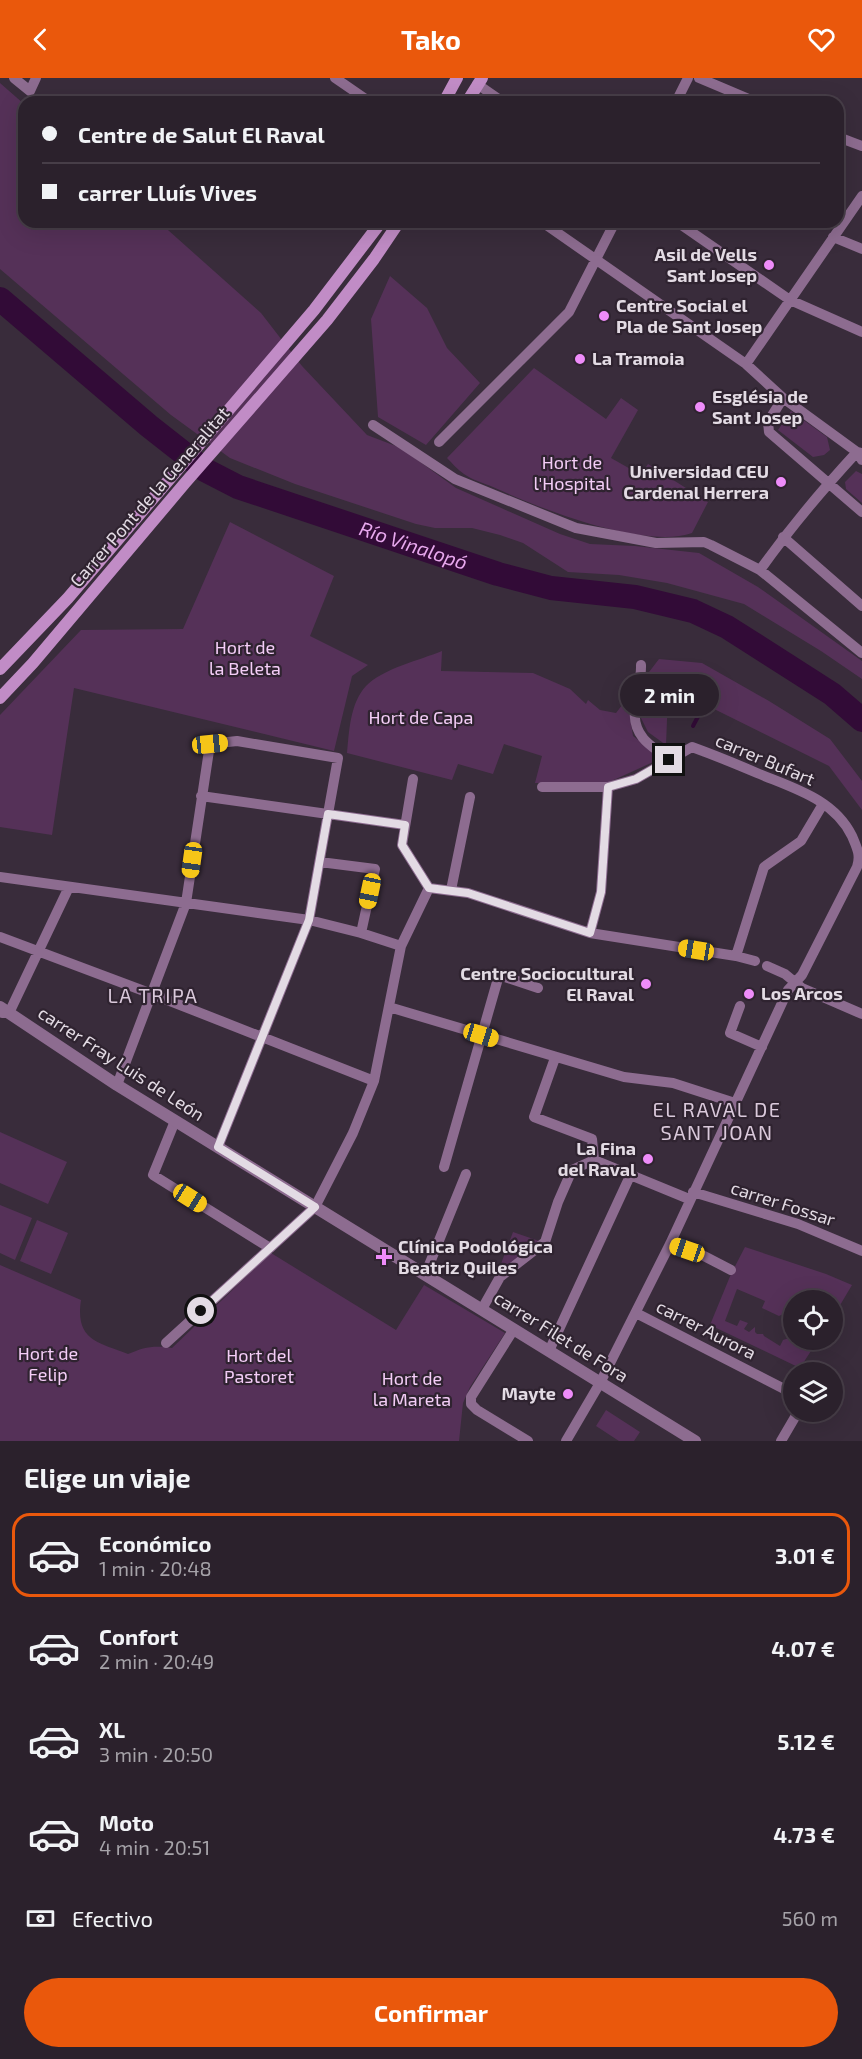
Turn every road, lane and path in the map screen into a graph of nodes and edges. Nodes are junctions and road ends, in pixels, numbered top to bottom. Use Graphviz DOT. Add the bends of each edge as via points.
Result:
graph roads {
  1 [pos="14,78"];
  2 [pos="36,78"];
  3 [pos="335,78"];
  4 [pos="457,78"];
  5 [pos="688,78"];
  6 [pos="699,78"];
  7 [pos="479,81"];
  8 [pos="361,96"];
  9 [pos="447,96"];
  10 [pos="470,96"];
  11 [pos="495,96"];
  12 [pos="679,96"];
  13 [pos="742,96"];
  14 [pos="844,139"];
  15 [pos="862,146"];
  16 [pos="862,196"];
  17 [pos="844,221"];
  18 [pos="376,228"];
  19 [pos="395,228"];
  20 [pos="551,228"];
  21 [pos="612,228"];
  22 [pos="686,228"];
  23 [pos="839,228"];
  24 [pos="833,237"];
  25 [pos="862,249"];
  26 [pos="596,260"];
  27 [pos="790,300"];
  28 [pos="862,332"];
  29 [pos="746,364"];
  30 [pos="783,398"];
  31 [pos="373,425"];
  32 [pos="439,442"];
  33 [pos="860,455"];
  34 [pos="828,483"];
  35 [pos="862,512"];
  36 [pos="783,537"];
  37 [pos="760,570"];
  38 [pos="862,606"];
  39 [pos="862,653"];
  40 [pos="641,665"];
  41 [pos="0,669"];
  42 [pos="0,698"];
  43 [pos="669,760"];
  44 [pos="413,779"];
  45 [pos="542,787"];
  46 [pos="608,787"];
  47 [pos="201,796"];
  48 [pos="470,797"];
  49 [pos="823,804"];
  50 [pos="328,814"];
  51 [pos="405,825"];
  52 [pos="320,862"];
  53 [pos="0,878"];
  54 [pos="69,887"];
  55 [pos="429,888"];
  56 [pos="451,891"];
  57 [pos="186,903"];
  58 [pos="309,920"];
  59 [pos="361,933"];
  60 [pos="590,933"];
  61 [pos="0,937"];
  62 [pos="401,946"];
  63 [pos="38,950"];
  64 [pos="736,956"];
  65 [pos="755,961"];
  66 [pos="767,966"];
  67 [pos="795,983"];
  68 [pos="538,988"];
  69 [pos="152,994"];
  70 [pos="740,1006"];
  71 [pos="389,1007"];
  72 [pos="3,1011"];
  73 [pos="862,1014"];
  74 [pos="481,1035"];
  75 [pos="261,1038"];
  76 [pos="762,1047"];
  77 [pos="555,1058"];
  78 [pos="374,1081"];
  79 [pos="117,1085"];
  80 [pos="735,1102"];
  81 [pos="175,1121"];
  82 [pos="218,1147"];
  83 [pos="594,1160"];
  84 [pos="444,1167"];
  85 [pos="466,1174"];
  86 [pos="630,1176"];
  87 [pos="691,1196"];
  88 [pos="315,1207"];
  89 [pos="670,1244"];
  90 [pos="270,1248"];
  91 [pos="862,1251"];
  92 [pos="731,1269"];
  93 [pos="425,1275"];
  94 [pos="482,1309"];
  95 [pos="636,1313"];
  96 [pos="514,1329"];
  97 [pos="166,1343"];
  98 [pos="549,1351"];
  99 [pos="600,1383"];
  100 [pos="783,1388"];
  101 [pos="792,1422"];
  102 [pos="528,1441"];
  103 [pos="566,1441"];
  104 [pos="695,1441"];
  105 [pos="781,1441"];
  1 -- 2 [label="street" via="30,91"];
  3 -- 8 [label="street"];
  4 -- 9 [label="main road"];
  5 -- 12 [label="street"];
  6 -- 13 [label="street"];
  7 -- 10 [label="main road"];
  7 -- 11 [label="street"];
  14 -- 15 [label="street"];
  16 -- 17 [label="street"];
  18 -- 41 [label="main road, Carrer Pont de la Generalitat" via="314,310 68,598"];
  19 -- 42 [label="main road, Carrer Pont de la Generalitat" via="327,320"];
  20 -- 26 [label="street"];
  21 -- 26 [label="street"];
  22 -- 27 [label="street"];
  23 -- 24 [label="street"];
  24 -- 25 [label="street"];
  24 -- 27 [label="street"];
  26 -- 29 [label="street"];
  26 -- 32 [label="street" via="569,312"];
  27 -- 28 [label="street"];
  27 -- 29 [label="street"];
  29 -- 30 [label="street"];
  30 -- 33 [label="street"];
  30 -- 34 [label="street" via="768,422 769,432"];
  31 -- 37 [label="street" via="455,478 576,528 656,543 704,542"];
  33 -- 34 [label="street"];
  34 -- 35 [label="street"];
  34 -- 36 [label="street"];
  36 -- 37 [label="street"];
  36 -- 38 [label="street"];
  37 -- 39 [label="street"];
  40 -- 43 [label="street" via="635,726"];
  43 -- 46 [label="street" via="636,779"];
  43 -- 49 [label="street, carrer Bufart" via="692,747 803,792"];
  44 -- 51 [label="street"];
  45 -- 46 [label="street"];
  46 -- 60 [label="street" via="601,892"];
  47 -- 50 [label="street"];
  47 -- 50 [label="street" via="210,744 237,741 338,758"];
  47 -- 57 [label="street"];
  48 -- 56 [label="street"];
  49 -- 64 [label="street" via="801,841 764,867"];
  49 -- 67 [label="street, carrer Bufart" via="844,821 860,858"];
  50 -- 51 [label="street"];
  50 -- 52 [label="street"];
  51 -- 55 [label="street" via="402,845"];
  52 -- 58 [label="street"];
  52 -- 59 [label="street" via="375,869"];
  53 -- 54 [label="street"];
  54 -- 57 [label="street"];
  54 -- 63 [label="street"];
  55 -- 56 [label="street"];
  55 -- 62 [label="street"];
  56 -- 60 [label="street" via="468,893"];
  57 -- 58 [label="street"];
  57 -- 69 [label="street"];
  58 -- 59 [label="street"];
  58 -- 75 [label="street"];
  59 -- 62 [label="street"];
  60 -- 64 [label="street"];
  61 -- 63 [label="street"];
  62 -- 71 [label="street"];
  63 -- 69 [label="street"];
  63 -- 72 [label="street"];
  64 -- 65 [label="street"];
  66 -- 67 [label="street"];
  67 -- 73 [label="street"];
  67 -- 76 [label="street" via="788,990"];
  68 -- 74 [label="street" via="499,975"];
  69 -- 75 [label="street"];
  69 -- 79 [label="street"];
  70 -- 76 [label="street" via="730,1033"];
  71 -- 74 [label="street"];
  71 -- 78 [label="street"];
  72 -- 79 [label="street, carrer Fray Luis de León"];
  74 -- 77 [label="street"];
  74 -- 84 [label="street"];
  75 -- 78 [label="street"];
  75 -- 82 [label="street"];
  76 -- 80 [label="street"];
  77 -- 80 [label="street" via="624,1077 673,1083"];
  77 -- 83 [label="street" via="534,1118 592,1139"];
  78 -- 88 [label="street"];
  79 -- 81 [label="street, carrer Fray Luis de León"];
  80 -- 87 [label="street"];
  81 -- 82 [label="street, carrer Fray Luis de León"];
  81 -- 90 [label="street" via="153,1175"];
  82 -- 88 [label="street, carrer Fray Luis de León"];
  83 -- 86 [label="street, carrer Fossar"];
  83 -- 94 [label="street" via="572,1170 545,1242 500,1277"];
  85 -- 93 [label="street"];
  86 -- 87 [label="street, carrer Fossar"];
  86 -- 98 [label="street"];
  87 -- 89 [label="street"];
  87 -- 91 [label="street, carrer Fossar" via="798,1224"];
  88 -- 90 [label="street"];
  88 -- 93 [label="street, carrer Filet de Fora"];
  89 -- 92 [label="street"];
  89 -- 95 [label="street"];
  90 -- 97 [label="street"];
  93 -- 94 [label="street, carrer Filet de Fora"];
  94 -- 96 [label="street, carrer Filet de Fora"];
  95 -- 99 [label="street"];
  95 -- 100 [label="street, carrer Aurora"];
  96 -- 98 [label="street, carrer Filet de Fora"];
  96 -- 102 [label="street" via="471,1396 471,1404"];
  98 -- 99 [label="street, carrer Filet de Fora"];
  99 -- 103 [label="street"];
  99 -- 104 [label="street, carrer Filet de Fora"];
  101 -- 105 [label="street"];
}
